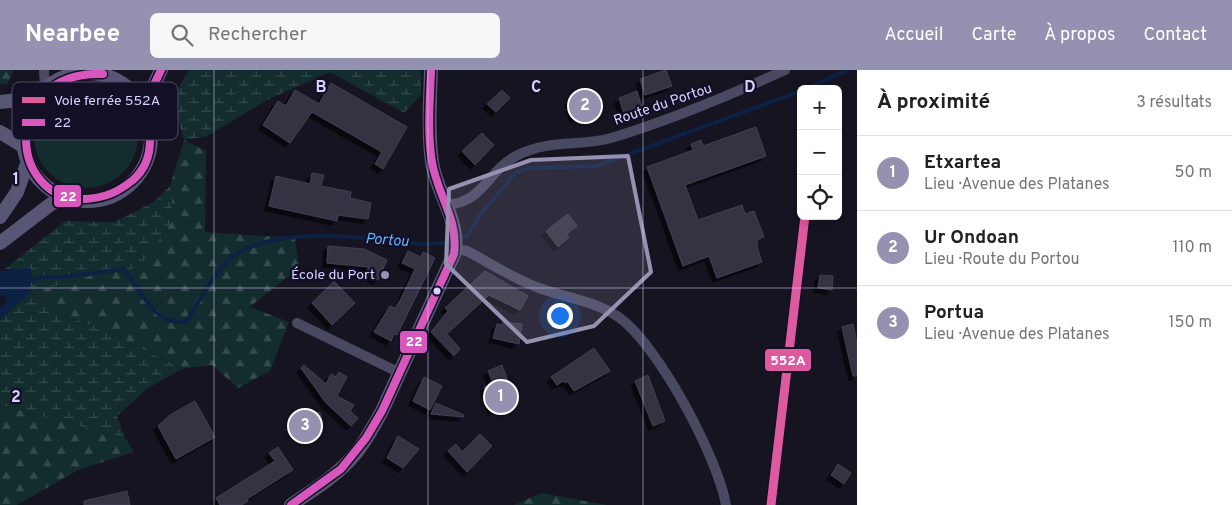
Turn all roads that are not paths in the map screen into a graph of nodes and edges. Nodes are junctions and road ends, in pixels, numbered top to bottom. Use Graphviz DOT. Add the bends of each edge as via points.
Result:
graph roads {
  1 [pos="161,70"];
  2 [pos="430,70"];
  3 [pos="785,70"];
  4 [pos="99,72"];
  5 [pos="55,82"];
  6 [pos="118,82"];
  7 [pos="155,82"];
  8 [pos="0,132"];
  9 [pos="12,139"];
  10 [pos="13,140"];
  11 [pos="23,140"];
  12 [pos="151,140"];
  13 [pos="23,146"];
  14 [pos="28,161"];
  15 [pos="66,198"];
  16 [pos="446,205"];
  17 [pos="0,217"];
  18 [pos="0,243"];
  19 [pos="456,249"];
  20 [pos="297,323"];
  21 [pos="398,372"];
  22 [pos="291,505"];
  23 [pos="726,505"];
  1 -- 7 [label="main road"];
  2 -- 16 [label="main road" via="432,164"];
  3 -- 16 [label="street, Route du Portou" via="723,99 609,138 534,147 497,169 474,197 462,204"];
  4 -- 5 [label="main road" via="75,74"];
  4 -- 6 [label="main road"];
  8 -- 9 [label="main road"];
  10 -- 13 [label="main road"];
  11 -- 13 [label="main road"];
  12 -- 15 [label="main road" via="143,170 129,186 110,198 88,202"];
  13 -- 14 [label="main road"];
  14 -- 15 [label="main road" via="50,190"];
  14 -- 17 [label="main road" via="17,192"];
  15 -- 18 [label="main road" via="51,204"];
  16 -- 19 [label="main road"];
  19 -- 21 [label="main road"];
  19 -- 23 [label="street" via="467,251 538,288 568,296 616,316 631,327 696,424 715,468"];
  20 -- 21 [label="street"];
  21 -- 22 [label="main road" via="382,411 355,454"];
}
